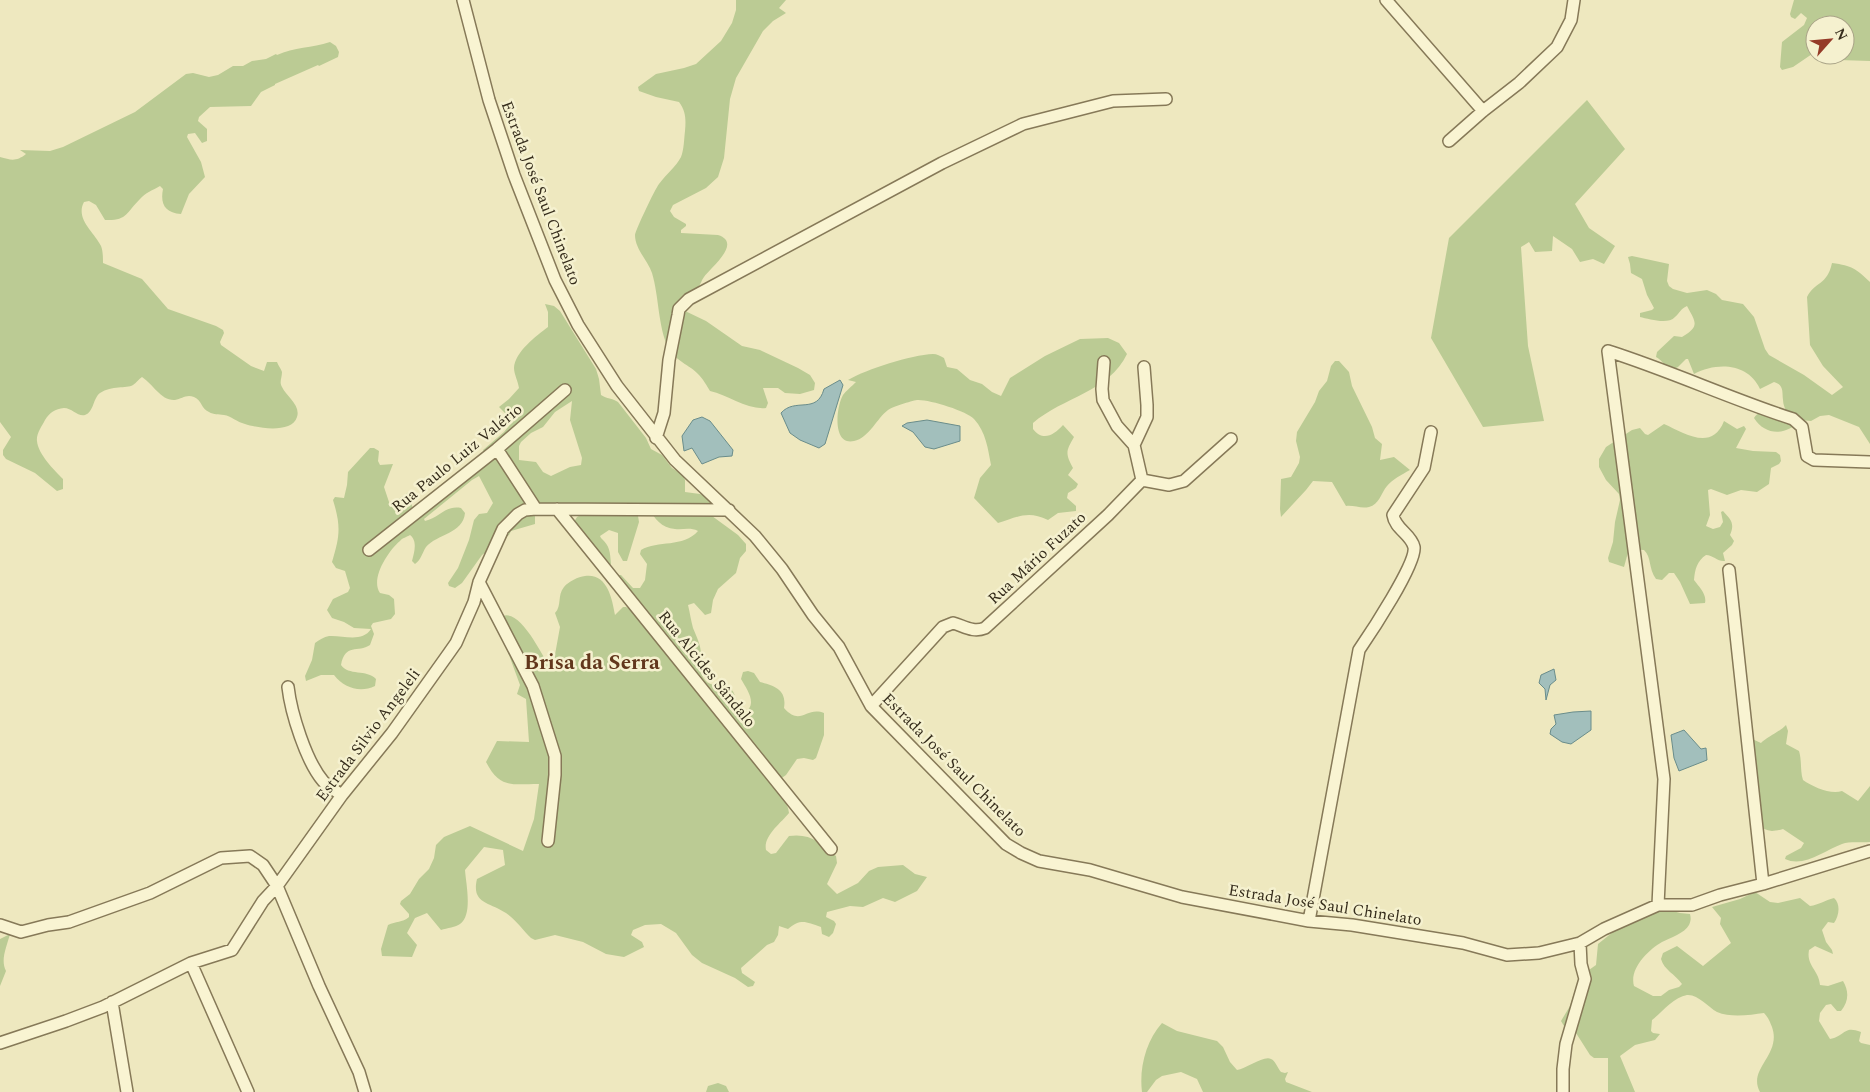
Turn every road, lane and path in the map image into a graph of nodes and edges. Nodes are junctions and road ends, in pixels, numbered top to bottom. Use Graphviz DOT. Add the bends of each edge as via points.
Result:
graph roads {
  1 [pos="462,0"];
  2 [pos="1386,0"];
  3 [pos="1574,0"];
  4 [pos="1166,99"];
  5 [pos="1483,111"];
  6 [pos="1449,142"];
  7 [pos="1104,362"];
  8 [pos="1144,367"];
  9 [pos="565,390"];
  10 [pos="1431,432"];
  11 [pos="656,438"];
  12 [pos="1232,439"];
  13 [pos="1134,445"];
  14 [pos="497,449"];
  15 [pos="1870,462"];
  16 [pos="1142,480"];
  17 [pos="536,509"];
  18 [pos="557,509"];
  19 [pos="729,510"];
  20 [pos="369,550"];
  21 [pos="1729,570"];
  22 [pos="479,582"];
  23 [pos="288,687"];
  24 [pos="871,706"];
  25 [pos="342,795"];
  26 [pos="548,842"];
  27 [pos="831,849"];
  28 [pos="1870,851"];
  29 [pos="1763,884"];
  30 [pos="276,886"];
  31 [pos="1658,905"];
  32 [pos="1309,921"];
  33 [pos="0,925"];
  34 [pos="1580,944"];
  35 [pos="191,963"];
  36 [pos="112,1002"];
  37 [pos="0,1043"];
  38 [pos="127,1092"];
  39 [pos="248,1092"];
  40 [pos="365,1092"];
  41 [pos="1563,1092"];
  1 -- 11 [label="street, Estrada José Saul Chinelato" via="489,100 555,280 617,386"];
  2 -- 5 [label="street"];
  3 -- 5 [label="street" via="1571,20 1557,47"];
  4 -- 11 [label="street" via="1112,101 1023,124 942,163 689,299 679,309 669,360 664,413"];
  5 -- 6 [label="street"];
  7 -- 13 [label="street" via="1103,400 1117,426"];
  8 -- 13 [label="street" via="1147,417"];
  9 -- 14 [label="street, Rua Paulo Luiz Valério"];
  10 -- 32 [label="street" via="1424,468 1393,515 1414,552 1382,616 1360,650"];
  11 -- 19 [label="street, Estrada José Saul Chinelato"];
  12 -- 16 [label="street" via="1184,481 1169,485"];
  13 -- 16 [label="street"];
  14 -- 17 [label="street"];
  14 -- 20 [label="street, Rua Paulo Luiz Valério"];
  15 -- 31 [label="street" via="1814,460 1807,456 1802,427 1793,420 1608,351 1664,779"];
  16 -- 24 [label="street, Rua Mário Fuzato" via="985,628 971,630 953,623 944,627"];
  17 -- 18 [label="street, Estrada Silvio Angeleli"];
  17 -- 22 [label="street, Estrada Silvio Angeleli" via="518,514 502,529"];
  18 -- 19 [label="street, Estrada Silvio Angeleli"];
  18 -- 27 [label="street, Rua Alcides Sândalo"];
  19 -- 24 [label="street, Estrada José Saul Chinelato" via="782,569 839,647"];
  21 -- 29 [label="street"];
  22 -- 25 [label="street, Estrada Silvio Angeleli" via="456,643 392,733"];
  22 -- 26 [label="street" via="533,686 555,756"];
  23 -- 25 [label="street" via="294,718 312,763 324,782"];
  24 -- 32 [label="street, Estrada José Saul Chinelato" via="1006,844 1020,854 1182,897"];
  25 -- 30 [label="street, Estrada Silvio Angeleli"];
  28 -- 29 [label="street, Estrada José Saul Chinelato"];
  29 -- 31 [label="street, Estrada José Saul Chinelato" via="1692,905"];
  30 -- 33 [label="street" via="263,865 250,856 221,858 150,893 69,922 21,932"];
  30 -- 35 [label="street, Estrada Silvio Angeleli" via="232,950"];
  30 -- 40 [label="street"];
  31 -- 34 [label="street, Estrada José Saul Chinelato" via="1604,929"];
  32 -- 34 [label="street, Estrada José Saul Chinelato" via="1463,943 1507,955 1539,953"];
  34 -- 41 [label="street" via="1585,979 1566,1044"];
  35 -- 36 [label="street, Estrada Silvio Angeleli"];
  35 -- 39 [label="street"];
  36 -- 37 [label="street, Estrada Silvio Angeleli"];
  36 -- 38 [label="street"];
}
